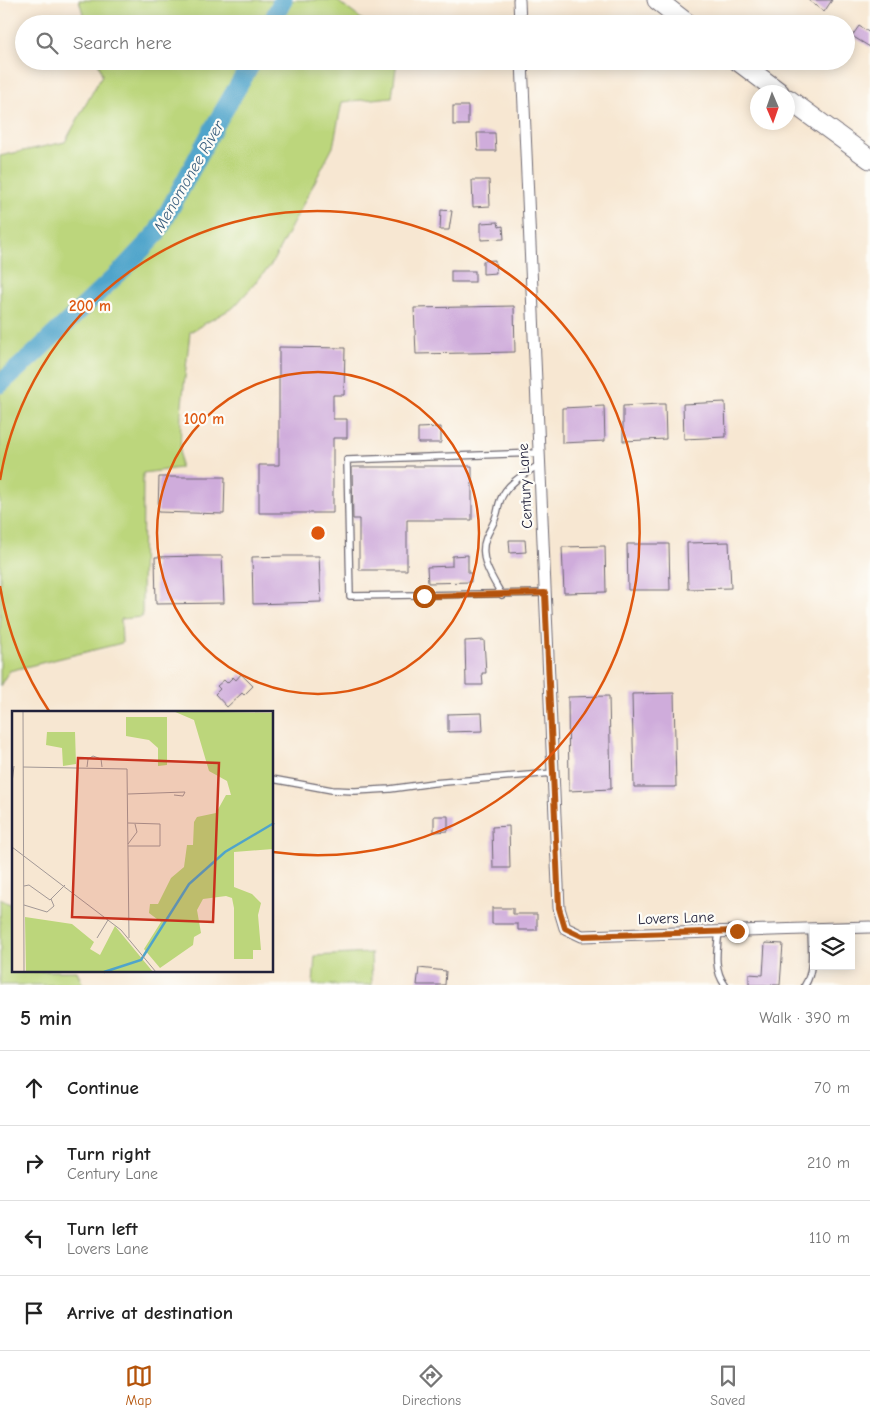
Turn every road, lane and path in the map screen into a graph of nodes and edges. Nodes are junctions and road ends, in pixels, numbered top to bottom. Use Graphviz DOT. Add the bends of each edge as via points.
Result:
graph roads {
  1 [pos="519,0"];
  2 [pos="657,0"];
  3 [pos="520,15"];
  4 [pos="676,15"];
  5 [pos="522,70"];
  6 [pos="750,70"];
  7 [pos="770,85"];
  8 [pos="795,103"];
  9 [pos="870,159"];
  10 [pos="539,459"];
  11 [pos="545,593"];
  12 [pos="502,595"];
  13 [pos="553,773"];
  14 [pos="274,779"];
  15 [pos="559,908"];
  16 [pos="855,927"];
  17 [pos="870,927"];
  18 [pos="810,928"];
  19 [pos="719,931"];
  20 [pos="811,970"];
  21 [pos="726,985"];
  22 [pos="805,985"];
  1 -- 3 [label="street"];
  2 -- 4 [label="main road"];
  5 -- 10 [label="street, Century Lane"];
  6 -- 7 [label="main road"];
  8 -- 9 [label="main road"];
  10 -- 11 [label="street, Century Lane"];
  10 -- 12 [label="lane" via="500,500 486,539 487,569"];
  10 -- 12 [label="lane" via="347,460 350,596"];
  11 -- 12 [label="lane"];
  11 -- 13 [label="street, Century Lane"];
  13 -- 14 [label="lane" via="355,791"];
  13 -- 15 [label="street, Century Lane"];
  15 -- 19 [label="street, Lovers Lane" via="565,928 582,936"];
  16 -- 17 [label="street, Lovers Lane"];
  18 -- 19 [label="street, Lovers Lane"];
  19 -- 21 [label="lane" via="717,969"];
  20 -- 22 [label="lane"];
}
